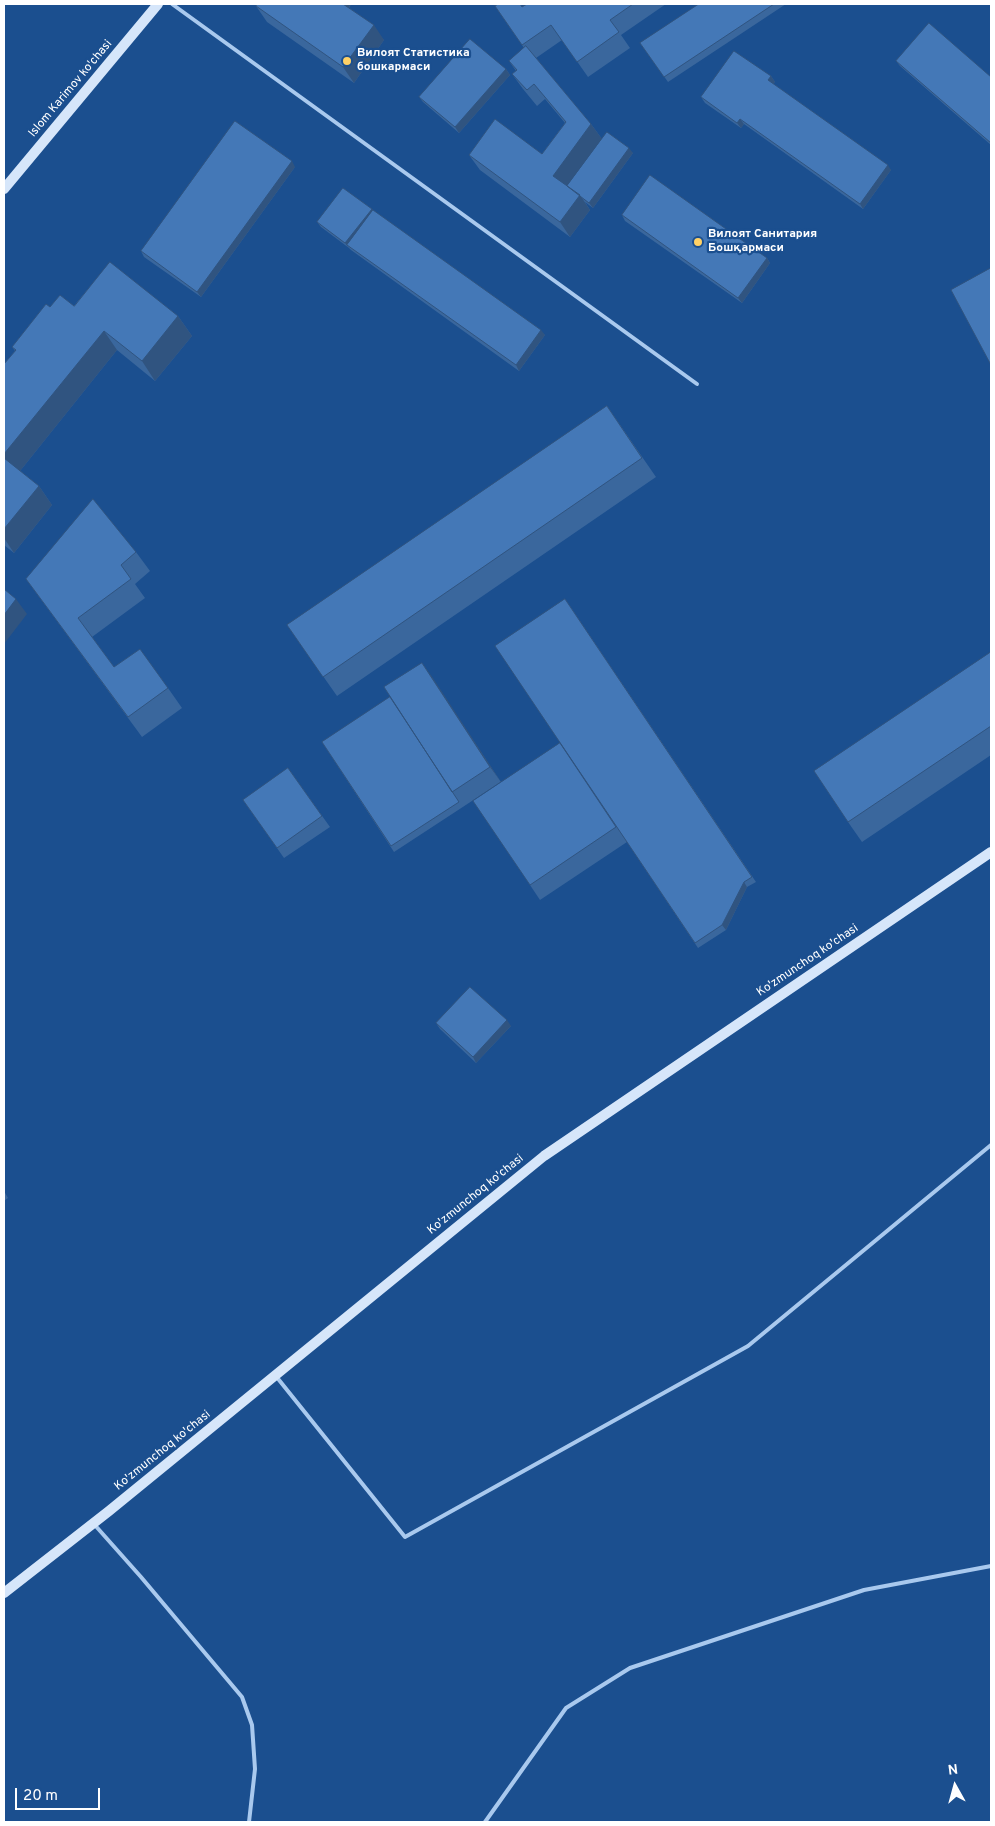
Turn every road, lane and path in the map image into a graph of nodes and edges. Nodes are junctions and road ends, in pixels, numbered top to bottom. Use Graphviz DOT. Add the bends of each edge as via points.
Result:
graph roads {
  1 [pos="158,4"];
  2 [pos="172,4"];
  3 [pos="4,189"];
  4 [pos="698,384"];
  5 [pos="991,852"];
  6 [pos="991,1144"];
  7 [pos="275,1375"];
  8 [pos="93,1523"];
  9 [pos="991,1566"];
  10 [pos="4,1593"];
  11 [pos="248,1822"];
  12 [pos="484,1822"];
  1 -- 3 [label="street, Islom Karimov ko'chasi"];
  2 -- 4 [label="lane"];
  5 -- 7 [label="street, Ko'zmunchoq ko'chasi" via="544,1156"];
  6 -- 7 [label="lane" via="748,1346 405,1537"];
  7 -- 8 [label="street, Ko'zmunchoq ko'chasi"];
  8 -- 10 [label="street, Ko'zmunchoq ko'chasi"];
  8 -- 11 [label="lane" via="242,1697 252,1724 255,1769"];
  9 -- 12 [label="lane" via="864,1590 630,1668 566,1708"];
}
